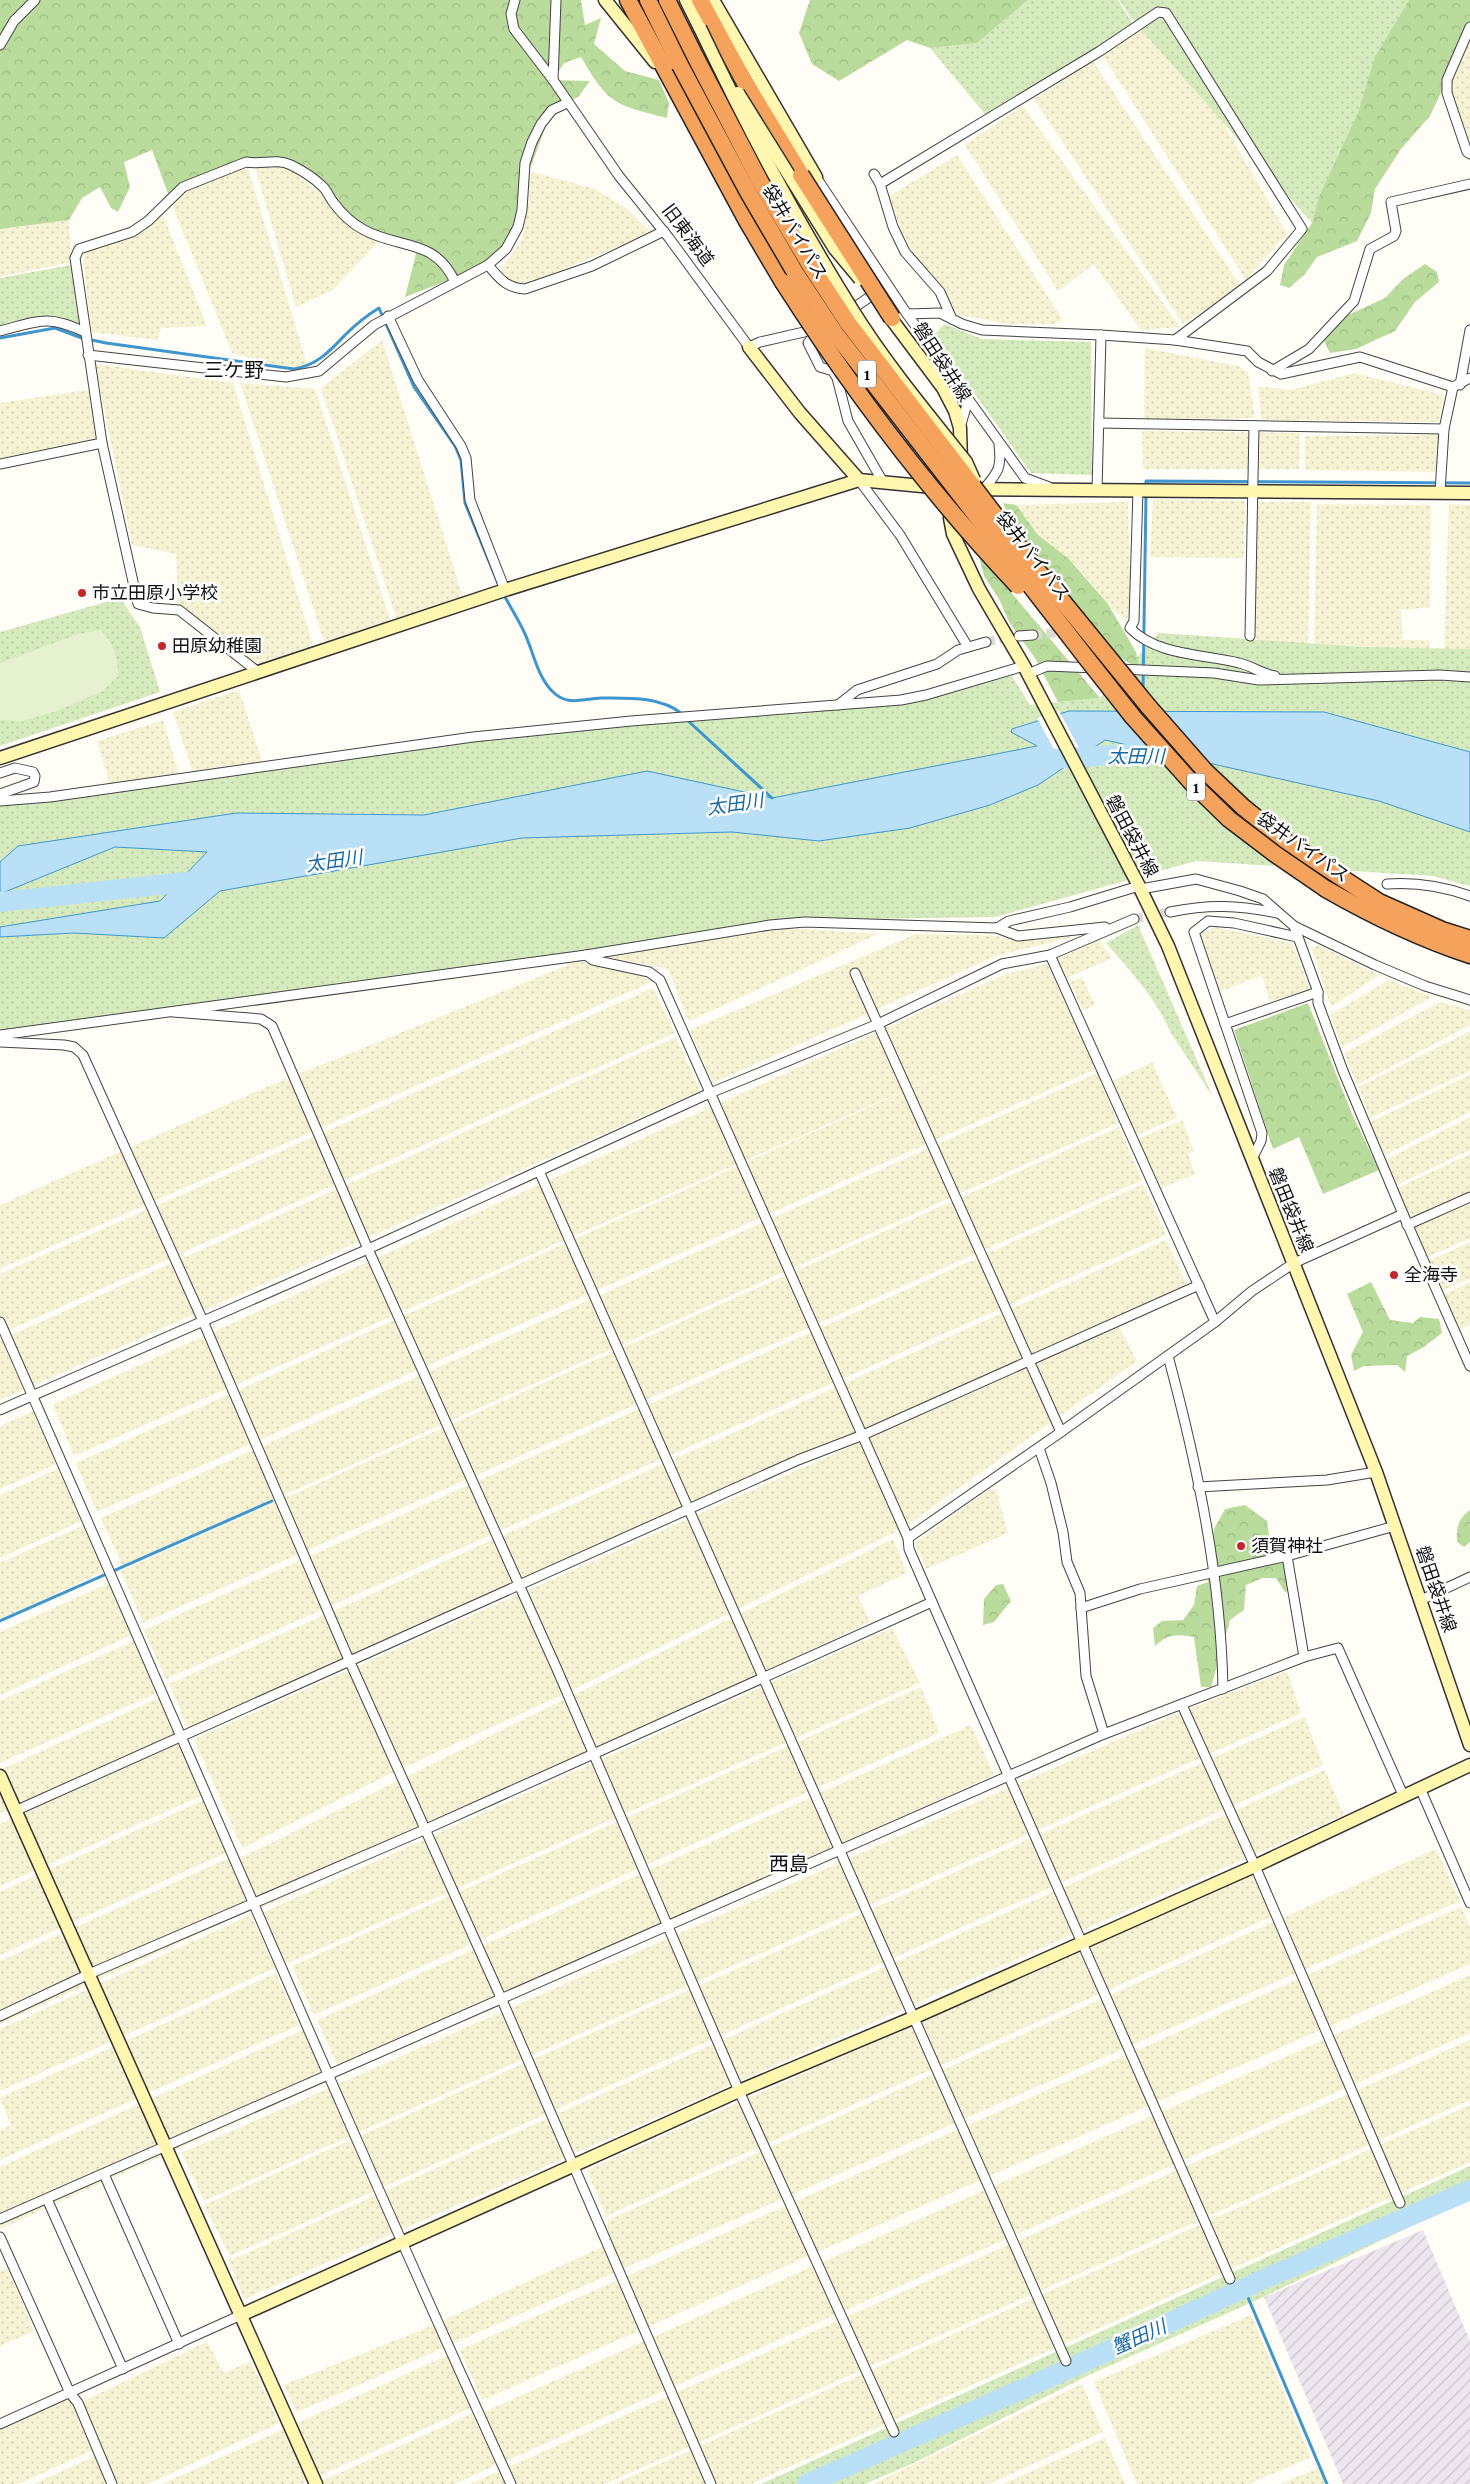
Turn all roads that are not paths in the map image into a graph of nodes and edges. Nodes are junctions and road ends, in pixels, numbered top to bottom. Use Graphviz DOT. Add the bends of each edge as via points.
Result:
graph roads {
  1 [pos="35,0"];
  2 [pos="515,0"];
  3 [pos="556,0"];
  4 [pos="605,0"];
  5 [pos="628,0"];
  6 [pos="648,0"];
  7 [pos="666,0"];
  8 [pos="686,0"];
  9 [pos="700,0"];
  10 [pos="713,0"];
  11 [pos="1470,27"];
  12 [pos="700,28"];
  13 [pos="0,45"];
  14 [pos="553,80"];
  15 [pos="679,94"];
  16 [pos="568,103"];
  17 [pos="1470,154"];
  18 [pos="874,174"];
  19 [pos="808,176"];
  20 [pos="880,184"];
  21 [pos="1470,184"];
  22 [pos="747,221"];
  23 [pos="664,231"];
  24 [pos="488,265"];
  25 [pos="455,282"];
  26 [pos="886,284"];
  27 [pos="388,316"];
  28 [pos="900,316"];
  29 [pos="952,319"];
  30 [pos="820,329"];
  31 [pos="1470,330"];
  32 [pos="0,331"];
  33 [pos="85,332"];
  34 [pos="1101,335"];
  35 [pos="1175,340"];
  36 [pos="749,347"];
  37 [pos="88,355"];
  38 [pos="1272,371"];
  39 [pos="1470,378"];
  40 [pos="1457,386"];
  41 [pos="968,400"];
  42 [pos="1098,423"];
  43 [pos="1254,426"];
  44 [pos="960,428"];
  45 [pos="1444,429"];
  46 [pos="998,442"];
  47 [pos="102,443"];
  48 [pos="0,464"];
  49 [pos="860,480"];
  50 [pos="883,482"];
  51 [pos="953,489"];
  52 [pos="1055,489"];
  53 [pos="1096,490"];
  54 [pos="1138,490"];
  55 [pos="1252,491"];
  56 [pos="982,492"];
  57 [pos="1440,492"];
  58 [pos="1470,493"];
  59 [pos="505,590"];
  60 [pos="1033,635"];
  61 [pos="1019,636"];
  62 [pos="1250,636"];
  63 [pos="986,642"];
  64 [pos="968,647"];
  65 [pos="1088,660"];
  66 [pos="258,672"];
  67 [pos="1028,674"];
  68 [pos="1470,676"];
  69 [pos="1294,679"];
  70 [pos="837,705"];
  71 [pos="0,758"];
  72 [pos="0,773"];
  73 [pos="0,794"];
  74 [pos="0,801"];
  75 [pos="1138,884"];
  76 [pos="1386,884"];
  77 [pos="1470,896"];
  78 [pos="1170,912"];
  79 [pos="1277,913"];
  80 [pos="1134,919"];
  81 [pos="1115,926"];
  82 [pos="1294,926"];
  83 [pos="997,928"];
  84 [pos="1297,937"];
  85 [pos="1470,939"];
  86 [pos="586,955"];
  87 [pos="1050,955"];
  88 [pos="1470,956"];
  89 [pos="855,973"];
  90 [pos="1318,992"];
  91 [pos="1470,1000"];
  92 [pos="173,1012"];
  93 [pos="878,1024"];
  94 [pos="1225,1024"];
  95 [pos="0,1035"];
  96 [pos="0,1042"];
  97 [pos="710,1093"];
  98 [pos="1252,1159"];
  99 [pos="539,1171"];
  100 [pos="1470,1197"];
  101 [pos="1402,1214"];
  102 [pos="1407,1225"];
  103 [pos="368,1249"];
  104 [pos="1294,1263"];
  105 [pos="1199,1285"];
  106 [pos="203,1321"];
  107 [pos="0,1322"];
  108 [pos="1215,1322"];
  109 [pos="1168,1356"];
  110 [pos="1028,1362"];
  111 [pos="1470,1366"];
  112 [pos="32,1395"];
  113 [pos="0,1410"];
  114 [pos="1061,1432"];
  115 [pos="862,1435"];
  116 [pos="1039,1448"];
  117 [pos="1376,1472"];
  118 [pos="1198,1487"];
  119 [pos="688,1511"];
  120 [pos="1395,1526"];
  121 [pos="908,1538"];
  122 [pos="1287,1556"];
  123 [pos="1215,1573"];
  124 [pos="1470,1577"];
  125 [pos="518,1584"];
  126 [pos="1422,1600"];
  127 [pos="932,1602"];
  128 [pos="1080,1608"];
  129 [pos="1304,1657"];
  130 [pos="349,1660"];
  131 [pos="764,1676"];
  132 [pos="1223,1689"];
  133 [pos="1182,1705"];
  134 [pos="1104,1734"];
  135 [pos="181,1736"];
  136 [pos="1470,1745"];
  137 [pos="592,1753"];
  138 [pos="1470,1765"];
  139 [pos="0,1776"];
  140 [pos="1010,1776"];
  141 [pos="1420,1788"];
  142 [pos="1402,1795"];
  143 [pos="15,1811"];
  144 [pos="424,1830"];
  145 [pos="841,1851"];
  146 [pos="1255,1866"];
  147 [pos="1470,1903"];
  148 [pos="255,1904"];
  149 [pos="667,1926"];
  150 [pos="1082,1941"];
  151 [pos="89,1974"];
  152 [pos="502,2000"];
  153 [pos="0,2016"];
  154 [pos="915,2017"];
  155 [pos="329,2074"];
  156 [pos="739,2091"];
  157 [pos="166,2148"];
  158 [pos="574,2165"];
  159 [pos="104,2174"];
  160 [pos="47,2199"];
  161 [pos="1400,2203"];
  162 [pos="0,2219"];
  163 [pos="0,2237"];
  164 [pos="401,2243"];
  165 [pos="1230,2278"];
  166 [pos="241,2315"];
  167 [pos="179,2344"];
  168 [pos="1066,2361"];
  169 [pos="123,2369"];
  170 [pos="70,2393"];
  171 [pos="0,2424"];
  172 [pos="894,2432"];
  173 [pos="112,2484"];
  174 [pos="316,2484"];
  175 [pos="510,2484"];
  176 [pos="711,2484"];
  1 -- 13 [label="street" via="14,21"];
  2 -- 14 [label="street, 旧東海道" via="511,14 514,29"];
  3 -- 14 [label="street"];
  4 -- 15 [label="street"];
  5 -- 15 [label="highway, 1"];
  6 -- 65 [label="highway, 袋井バイパス / 1, bridge" via="748,192 835,333"];
  7 -- 56 [label="highway, 袋井バイパス / 1, bridge" via="761,183 810,265 848,323"];
  8 -- 12 [label="street, 磐田袋井線"];
  9 -- 19 [label="highway" via="744,81"];
  10 -- 19 [label="street"];
  11 -- 17 [label="street" via="1447,80 1447,93"];
  12 -- 28 [label="street, 磐田袋井線, bridge" via="835,249"];
  12 -- 56 [label="street, bridge" via="751,133 853,311 888,363 966,462"];
  14 -- 16 [label="street, 旧東海道"];
  15 -- 22 [label="highway, 1"];
  16 -- 23 [label="street, 旧東海道" via="619,176"];
  16 -- 24 [label="street" via="552,110 532,142 525,163 522,210 517,230 506,249"];
  18 -- 20 [label="street"];
  19 -- 22 [label="street"];
  19 -- 26 [label="street"];
  19 -- 28 [label="highway, bridge"];
  20 -- 29 [label="street" via="905,252 940,292"];
  20 -- 35 [label="street" via="1158,12 1166,12 1302,229 1267,271"];
  21 -- 38 [label="street" via="1391,202 1396,230 1394,236 1370,249 1354,301 1309,349"];
  22 -- 65 [label="highway, 1, bridge" via="822,342 888,433 989,555"];
  23 -- 24 [label="street" via="592,266 525,289 506,285"];
  23 -- 36 [label="street, 旧東海道"];
  24 -- 25 [label="street"];
  25 -- 27 [label="street"];
  25 -- 33 [label="street" via="441,259 418,246 376,236 361,228 341,213 323,186 298,169 278,160 246,162 183,187 132,232 79,249 75,258"];
  26 -- 28 [label="street"];
  26 -- 30 [label="street" via="834,323"];
  27 -- 37 [label="street" via="319,371 304,376 286,377"];
  27 -- 59 [label="street" via="418,380 461,446 466,458 470,500"];
  28 -- 29 [label="street" via="940,313"];
  28 -- 41 [label="street"];
  28 -- 44 [label="street, 磐田袋井線, bridge" via="943,388"];
  29 -- 34 [label="street" via="982,330"];
  30 -- 36 [label="street"];
  30 -- 50 [label="street" via="808,343 820,367 833,371 837,378 848,421"];
  31 -- 40 [label="street"];
  32 -- 33 [label="street" via="49,319"];
  33 -- 37 [label="street"];
  34 -- 35 [label="street"];
  34 -- 42 [label="street"];
  35 -- 38 [label="street" via="1247,351"];
  36 -- 49 [label="street, 旧東海道" via="800,413"];
  37 -- 47 [label="street"];
  38 -- 40 [label="street" via="1281,374 1360,357"];
  39 -- 40 [label="street"];
  40 -- 45 [label="street"];
  41 -- 44 [label="street"];
  41 -- 46 [label="street"];
  42 -- 43 [label="street"];
  42 -- 53 [label="street"];
  43 -- 45 [label="street"];
  43 -- 55 [label="street"];
  44 -- 51 [label="street, 磐田袋井線" via="962,456"];
  45 -- 57 [label="street"];
  46 -- 52 [label="street" via="1025,478"];
  46 -- 56 [label="street" via="1001,462 997,473"];
  47 -- 48 [label="street"];
  47 -- 66 [label="street" via="138,604 179,610"];
  49 -- 50 [label="street"];
  49 -- 59 [label="street"];
  49 -- 64 [label="street" via="900,534"];
  50 -- 51 [label="street"];
  51 -- 56 [label="street"];
  51 -- 67 [label="street, 磐田袋井線" via="950,518 953,534 979,589"];
  52 -- 53 [label="street"];
  52 -- 56 [label="street"];
  53 -- 54 [label="street"];
  54 -- 55 [label="street"];
  54 -- 69 [label="street" via="1134,621 1130,628 1139,638 1158,646"];
  55 -- 57 [label="street"];
  55 -- 62 [label="street"];
  56 -- 85 [label="highway, 袋井バイパス / 1, bridge" via="1043,578 1148,706 1205,771 1243,807 1285,840 1379,902"];
  57 -- 58 [label="street"];
  59 -- 66 [label="street"];
  60 -- 61 [label="street"];
  63 -- 64 [label="street"];
  64 -- 70 [label="street" via="937,664 857,690"];
  65 -- 88 [label="highway, 袋井バイパス / 1, bridge" via="1192,783 1274,854 1374,917"];
  66 -- 71 [label="street"];
  67 -- 69 [label="street" via="1047,666 1214,673 1260,680"];
  67 -- 70 [label="street" via="901,700"];
  67 -- 75 [label="street, 磐田袋井線"];
  68 -- 69 [label="street"];
  70 -- 74 [label="street" via="473,737 50,797"];
  72 -- 73 [label="street" via="16,768 33,772 35,776 34,782"];
  75 -- 79 [label="street" via="1196,879 1263,899"];
  75 -- 83 [label="street" via="1070,907 1009,921"];
  75 -- 98 [label="street, 磐田袋井線" via="1168,946"];
  76 -- 77 [label="street" via="1410,882"];
  78 -- 79 [label="street" via="1239,905"];
  79 -- 82 [label="street"];
  80 -- 81 [label="street"];
  81 -- 83 [label="street" via="1018,936"];
  81 -- 87 [label="street"];
  82 -- 84 [label="street"];
  82 -- 91 [label="street" via="1375,965"];
  83 -- 86 [label="street" via="805,922"];
  84 -- 90 [label="street"];
  84 -- 94 [label="street" via="1234,923 1208,921 1194,932"];
  86 -- 92 [label="street"];
  86 -- 97 [label="street" via="593,960 649,972 660,980"];
  87 -- 93 [label="street" via="1002,964"];
  87 -- 105 [label="street"];
  89 -- 93 [label="street"];
  90 -- 94 [label="street"];
  90 -- 101 [label="street" via="1318,1003 1343,1071"];
  92 -- 95 [label="street"];
  92 -- 103 [label="street" via="261,1019 272,1026"];
  93 -- 97 [label="street"];
  93 -- 110 [label="street"];
  94 -- 98 [label="street" via="1262,1133"];
  96 -- 106 [label="street" via="64,1045 74,1047 83,1055"];
  97 -- 99 [label="street"];
  97 -- 115 [label="street"];
  98 -- 104 [label="street, 磐田袋井線"];
  99 -- 103 [label="street"];
  99 -- 119 [label="street"];
  100 -- 102 [label="street"];
  101 -- 102 [label="street"];
  101 -- 104 [label="street"];
  102 -- 111 [label="street"];
  103 -- 106 [label="street"];
  103 -- 125 [label="street"];
  104 -- 108 [label="street" via="1252,1291"];
  104 -- 117 [label="street, 磐田袋井線"];
  105 -- 108 [label="street"];
  105 -- 110 [label="street"];
  106 -- 112 [label="street"];
  106 -- 130 [label="street"];
  107 -- 112 [label="street"];
  108 -- 109 [label="street"];
  109 -- 114 [label="street"];
  109 -- 118 [label="street" via="1190,1437"];
  110 -- 114 [label="street"];
  110 -- 115 [label="street"];
  112 -- 113 [label="street"];
  112 -- 135 [label="street"];
  114 -- 116 [label="street"];
  115 -- 119 [label="street" via="798,1460"];
  115 -- 121 [label="street"];
  116 -- 121 [label="street"];
  116 -- 128 [label="street" via="1052,1483 1067,1562 1080,1593"];
  117 -- 118 [label="street" via="1327,1480"];
  117 -- 120 [label="street, 磐田袋井線"];
  118 -- 123 [label="street"];
  119 -- 125 [label="street"];
  119 -- 131 [label="street"];
  120 -- 122 [label="street"];
  120 -- 126 [label="street, 磐田袋井線"];
  121 -- 127 [label="street" via="909,1549"];
  122 -- 123 [label="street"];
  122 -- 129 [label="street"];
  123 -- 128 [label="street" via="1140,1589"];
  123 -- 132 [label="street"];
  124 -- 126 [label="street"];
  125 -- 130 [label="street"];
  125 -- 137 [label="street"];
  126 -- 136 [label="street, 磐田袋井線"];
  127 -- 131 [label="street"];
  127 -- 140 [label="street"];
  128 -- 134 [label="street" via="1086,1676"];
  129 -- 132 [label="street"];
  129 -- 142 [label="street" via="1338,1648"];
  130 -- 135 [label="street"];
  130 -- 144 [label="street"];
  131 -- 137 [label="street"];
  131 -- 145 [label="street"];
  132 -- 133 [label="street"];
  133 -- 134 [label="street"];
  133 -- 146 [label="street"];
  134 -- 140 [label="street"];
  135 -- 143 [label="street"];
  135 -- 148 [label="street"];
  137 -- 144 [label="street"];
  137 -- 149 [label="street"];
  138 -- 141 [label="street"];
  139 -- 143 [label="street"];
  140 -- 145 [label="street"];
  140 -- 150 [label="street"];
  141 -- 142 [label="street"];
  141 -- 147 [label="street"];
  142 -- 146 [label="street"];
  143 -- 151 [label="street"];
  144 -- 148 [label="street"];
  144 -- 152 [label="street"];
  145 -- 149 [label="street"];
  145 -- 154 [label="street"];
  146 -- 150 [label="street"];
  146 -- 161 [label="street"];
  148 -- 151 [label="street"];
  148 -- 155 [label="street"];
  149 -- 152 [label="street"];
  149 -- 156 [label="street"];
  150 -- 154 [label="street"];
  150 -- 165 [label="street"];
  151 -- 153 [label="street"];
  151 -- 157 [label="street"];
  152 -- 155 [label="street"];
  152 -- 158 [label="street"];
  154 -- 156 [label="street"];
  154 -- 168 [label="street"];
  155 -- 157 [label="street"];
  155 -- 164 [label="street"];
  156 -- 158 [label="street"];
  156 -- 172 [label="street"];
  157 -- 159 [label="street"];
  157 -- 166 [label="street"];
  158 -- 164 [label="street"];
  158 -- 176 [label="street"];
  159 -- 160 [label="street"];
  159 -- 167 [label="street"];
  160 -- 162 [label="street"];
  160 -- 169 [label="street"];
  163 -- 170 [label="street"];
  164 -- 166 [label="street"];
  164 -- 175 [label="street"];
  166 -- 167 [label="street"];
  166 -- 174 [label="street"];
  167 -- 169 [label="street"];
  169 -- 170 [label="street"];
  170 -- 171 [label="street"];
  170 -- 173 [label="street" via="78,2404"];
}
